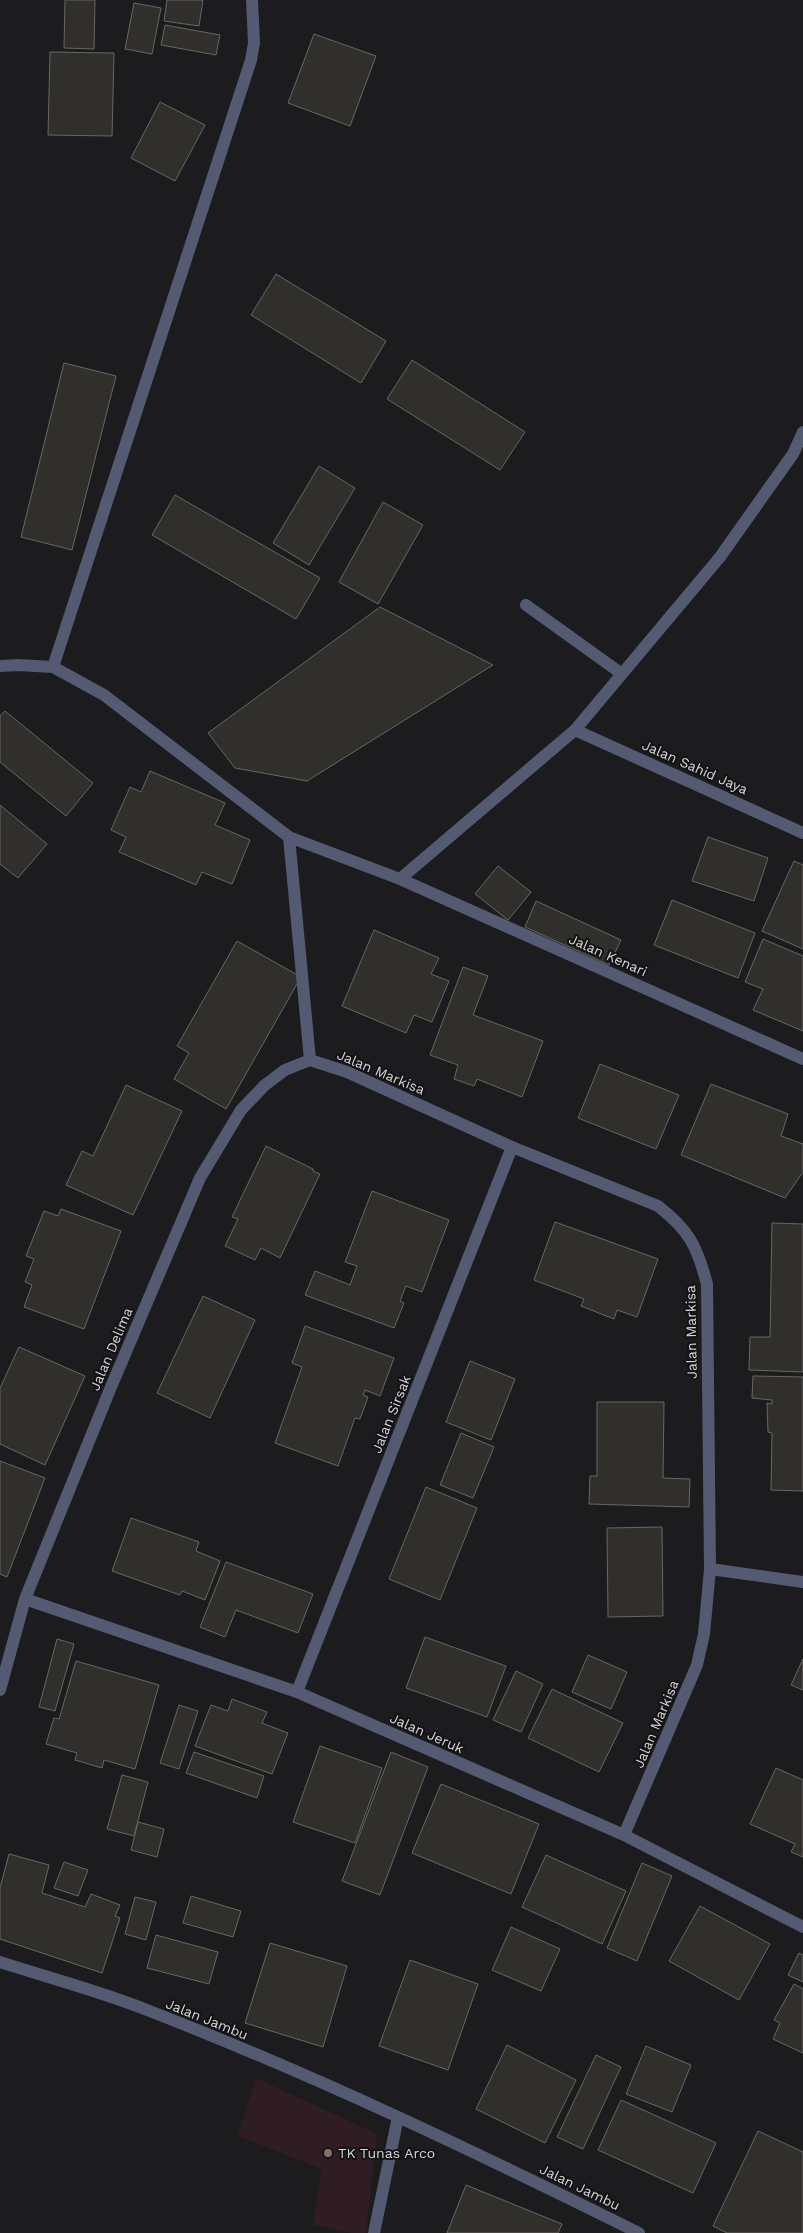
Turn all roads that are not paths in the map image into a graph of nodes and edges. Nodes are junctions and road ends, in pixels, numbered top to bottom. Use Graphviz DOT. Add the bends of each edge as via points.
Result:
graph roads {
  1 [pos="252,0"];
  2 [pos="803,432"];
  3 [pos="798,456"];
  4 [pos="526,605"];
  5 [pos="0,666"];
  6 [pos="53,668"];
  7 [pos="622,674"];
  8 [pos="575,730"];
  9 [pos="803,833"];
  10 [pos="289,837"];
  11 [pos="400,879"];
  12 [pos="803,1059"];
  13 [pos="310,1060"];
  14 [pos="512,1147"];
  15 [pos="710,1569"];
  16 [pos="803,1582"];
  17 [pos="25,1599"];
  18 [pos="0,1690"];
  19 [pos="297,1692"];
  20 [pos="624,1835"];
  21 [pos="803,1927"];
  22 [pos="0,1962"];
  23 [pos="398,2117"];
  24 [pos="374,2233"];
  25 [pos="639,2233"];
  1 -- 6 [label="street" via="254,44 251,60"];
  2 -- 3 [label="street"];
  3 -- 7 [label="street" via="720,557"];
  4 -- 7 [label="street"];
  5 -- 6 [label="street"];
  6 -- 10 [label="street, Jalan Kenari" via="104,695"];
  7 -- 8 [label="street"];
  8 -- 9 [label="street, Jalan Sahid Jaya"];
  8 -- 11 [label="street"];
  10 -- 11 [label="street, Jalan Kenari"];
  10 -- 13 [label="street"];
  11 -- 12 [label="street, Jalan Kenari"];
  13 -- 14 [label="street, Jalan Markisa" via="347,1072"];
  13 -- 17 [label="street, Jalan Delima" via="285,1070 241,1110 200,1178"];
  14 -- 15 [label="street, Jalan Markisa" via="658,1206 677,1221 692,1240 707,1284"];
  14 -- 19 [label="street, Jalan Sirsak"];
  15 -- 16 [label="street"];
  15 -- 20 [label="street, Jalan Markisa" via="704,1634 697,1665"];
  17 -- 18 [label="street, Jalan Delima"];
  17 -- 19 [label="street, Jalan Jeruk"];
  19 -- 20 [label="street, Jalan Jeruk"];
  20 -- 21 [label="street, Jalan Jeruk"];
  22 -- 23 [label="street, Jalan Jambu" via="146,2010"];
  23 -- 24 [label="street"];
  23 -- 25 [label="street, Jalan Jambu"];
}
